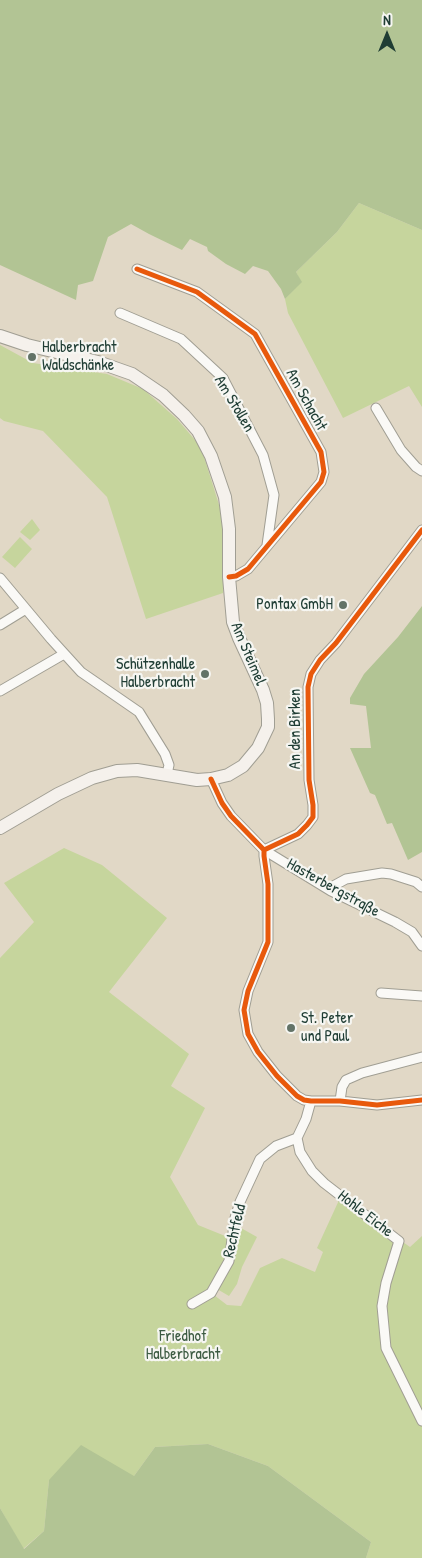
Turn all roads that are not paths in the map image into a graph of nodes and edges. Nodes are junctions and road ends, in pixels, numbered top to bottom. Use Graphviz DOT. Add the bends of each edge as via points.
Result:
graph roads {
  1 [pos="137,269"];
  2 [pos="120,313"];
  3 [pos="0,336"];
  4 [pos="376,408"];
  5 [pos="422,471"];
  6 [pos="422,530"];
  7 [pos="267,545"];
  8 [pos="229,577"];
  9 [pos="0,578"];
  10 [pos="26,610"];
  11 [pos="0,625"];
  12 [pos="64,654"];
  13 [pos="0,691"];
  14 [pos="167,774"];
  15 [pos="211,779"];
  16 [pos="0,828"];
  17 [pos="264,850"];
  18 [pos="422,887"];
  19 [pos="330,891"];
  20 [pos="422,946"];
  21 [pos="381,993"];
  22 [pos="422,996"];
  23 [pos="422,1057"];
  24 [pos="422,1100"];
  25 [pos="311,1101"];
  26 [pos="340,1101"];
  27 [pos="296,1138"];
  28 [pos="192,1304"];
  29 [pos="422,1421"];
  1 -- 7 [label="street, Am Schacht" via="197,292 255,334 321,452 324,472 321,482"];
  2 -- 7 [label="street, Am Stollen" via="181,339 223,378 264,455 274,495"];
  3 -- 8 [label="main road, Am Steimel" via="117,368 150,385 184,415 205,444 221,483 229,529"];
  4 -- 5 [label="street" via="401,450"];
  6 -- 17 [label="street, An den Birken" via="311,674 308,687 308,780 313,817 298,834"];
  7 -- 8 [label="street, Am Schacht" via="243,573"];
  8 -- 15 [label="main road, Am Steimel" via="233,622 263,690 268,727 264,739 243,766"];
  9 -- 10 [label="street"];
  10 -- 11 [label="street"];
  10 -- 12 [label="street"];
  12 -- 13 [label="street"];
  12 -- 14 [label="street" via="81,672 138,712 165,754 169,765"];
  14 -- 15 [label="main road" via="197,780"];
  14 -- 16 [label="main road" via="137,770 103,774 58,794"];
  15 -- 17 [label="street, Hasterbergstraße" via="231,816"];
  17 -- 19 [label="street, Hasterbergstraße"];
  17 -- 25 [label="street" via="269,935 248,991 244,1019 252,1041 267,1065 297,1096"];
  18 -- 19 [label="street" via="382,873 346,879"];
  19 -- 20 [label="street, Hasterbergstraße" via="412,932"];
  21 -- 22 [label="street"];
  23 -- 26 [label="street" via="346,1080"];
  24 -- 26 [label="street" via="378,1105"];
  25 -- 26 [label="street"];
  25 -- 27 [label="street"];
  27 -- 28 [label="street, Rechtfeld" via="276,1146 260,1159 237,1210 229,1261 211,1293"];
  27 -- 29 [label="street, Hohle Eiche" via="312,1172 399,1241 382,1306 386,1348"];
}
